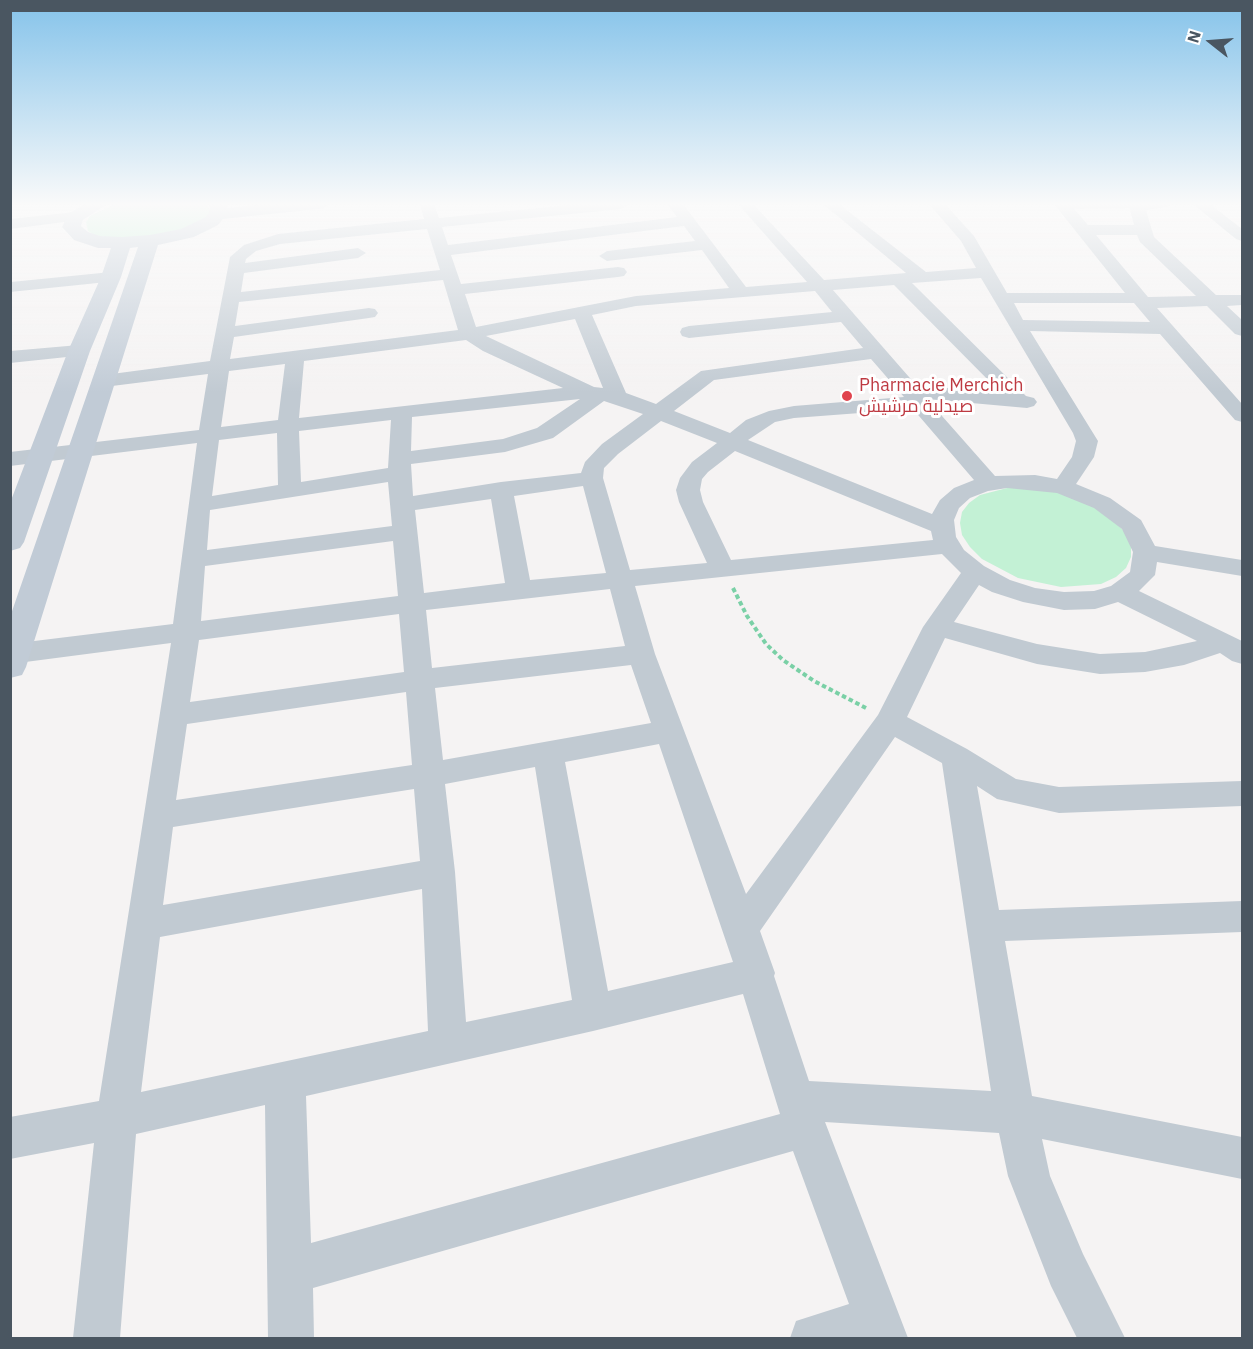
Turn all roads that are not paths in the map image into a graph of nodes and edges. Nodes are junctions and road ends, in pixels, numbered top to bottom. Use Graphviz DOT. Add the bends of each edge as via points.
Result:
graph roads {
  1 [pos="114,267"];
  2 [pos="142,267"];
  3 [pos="245,267"];
  4 [pos="362,267"];
  5 [pos="447,267"];
  6 [pos="520,267"];
  7 [pos="613,267"];
  8 [pos="723,267"];
  9 [pos="802,267"];
  10 [pos="909,267"];
  11 [pos="984,267"];
  12 [pos="1114,267"];
  13 [pos="1175,267"];
  14 [pos="236,269"];
  15 [pos="618,272"];
  16 [pos="987,272"];
  17 [pos="920,276"];
  18 [pos="111,277"];
  19 [pos="898,279"];
  20 [pos="365,281"];
  21 [pos="452,282"];
  22 [pos="527,283"];
  23 [pos="11,285"];
  24 [pos="818,285"];
  25 [pos="740,291"];
  26 [pos="670,297"];
  27 [pos="231,298"];
  28 [pos="1002,298"];
  29 [pos="1242,300"];
  30 [pos="636,301"];
  31 [pos="1141,301"];
  32 [pos="1211,301"];
  33 [pos="581,312"];
  34 [pos="369,313"];
  35 [pos="846,316"];
  36 [pos="1017,326"];
  37 [pos="1164,328"];
  38 [pos="1242,330"];
  39 [pos="689,332"];
  40 [pos="225,333"];
  41 [pos="469,334"];
  42 [pos="377,348"];
  43 [pos="79,351"];
  44 [pos="877,352"];
  45 [pos="10,357"];
  46 [pos="296,358"];
  47 [pos="219,368"];
  48 [pos="708,375"];
  49 [pos="104,381"];
  50 [pos="602,394"];
  51 [pos="914,396"];
  52 [pos="1234,398"];
  53 [pos="1020,401"];
  54 [pos="1065,404"];
  55 [pos="402,412"];
  56 [pos="658,412"];
  57 [pos="1242,416"];
  58 [pos="288,424"];
  59 [pos="210,435"];
  60 [pos="731,442"];
  61 [pos="79,452"];
  62 [pos="43,456"];
  63 [pos="10,459"];
  64 [pos="399,466"];
  65 [pos="592,478"];
  66 [pos="989,484"];
  67 [pos="1063,487"];
  68 [pos="501,489"];
  69 [pos="290,490"];
  70 [pos="199,505"];
  71 [pos="403,519"];
  72 [pos="946,536"];
  73 [pos="10,542"];
  74 [pos="1146,552"];
  75 [pos="194,560"];
  76 [pos="1242,568"];
  77 [pos="723,569"];
  78 [pos="975,572"];
  79 [pos="621,579"];
  80 [pos="519,590"];
  81 [pos="1120,592"];
  82 [pos="411,605"];
  83 [pos="937,627"];
  84 [pos="186,632"];
  85 [pos="1233,648"];
  86 [pos="641,654"];
  87 [pos="12,659"];
  88 [pos="420,680"];
  89 [pos="173,715"];
  90 [pos="890,721"];
  91 [pos="669,731"];
  92 [pos="548,754"];
  93 [pos="956,757"];
  94 [pos="428,775"];
  95 [pos="1242,793"];
  96 [pos="158,816"];
  97 [pos="438,872"];
  98 [pos="1242,916"];
  99 [pos="145,924"];
  100 [pos="983,926"];
  101 [pos="741,929"];
  102 [pos="757,974"];
  103 [pos="593,1013"];
  104 [pos="448,1044"];
  105 [pos="285,1080"];
  106 [pos="801,1113"];
  107 [pos="1015,1113"];
  108 [pos="117,1118"];
  109 [pos="10,1138"];
  110 [pos="1242,1158"];
  111 [pos="290,1272"];
  112 [pos="881,1329"];
  113 [pos="96,1338"];
  114 [pos="291,1338"];
  115 [pos="813,1338"];
  116 [pos="1102,1338"];
  1 -- 18 [label="street"];
  2 -- 49 [label="street"];
  3 -- 14 [label="street"];
  4 -- 20 [label="street"];
  5 -- 21 [label="street"];
  6 -- 22 [label="street"];
  7 -- 15 [label="street"];
  8 -- 25 [label="street"];
  9 -- 24 [label="street"];
  10 -- 17 [label="street"];
  11 -- 16 [label="street"];
  12 -- 31 [label="street"];
  13 -- 32 [label="street"];
  14 -- 27 [label="street"];
  15 -- 22 [label="street"];
  15 -- 30 [label="street"];
  16 -- 17 [label="street"];
  16 -- 28 [label="street"];
  17 -- 19 [label="street"];
  18 -- 23 [label="street"];
  18 -- 43 [label="street"];
  19 -- 24 [label="street"];
  19 -- 53 [label="street"];
  20 -- 21 [label="street"];
  20 -- 27 [label="street"];
  20 -- 34 [label="street"];
  21 -- 22 [label="street"];
  21 -- 41 [label="street"];
  24 -- 25 [label="street"];
  24 -- 35 [label="street"];
  25 -- 26 [label="street"];
  26 -- 30 [label="street"];
  26 -- 39 [label="street"];
  27 -- 40 [label="street"];
  28 -- 31 [label="street"];
  28 -- 36 [label="street"];
  29 -- 32 [label="street"];
  30 -- 33 [label="street"];
  31 -- 32 [label="street"];
  31 -- 37 [label="street"];
  32 -- 38 [label="street"];
  33 -- 41 [label="street"];
  33 -- 50 [label="street"];
  34 -- 40 [label="street"];
  34 -- 42 [label="street"];
  35 -- 39 [label="street"];
  35 -- 44 [label="street"];
  36 -- 37 [label="street"];
  36 -- 54 [label="street"];
  37 -- 52 [label="street"];
  39 -- 48 [label="street"];
  40 -- 47 [label="street"];
  41 -- 42 [label="street"];
  41 -- 50 [label="street" via="490,347"];
  42 -- 46 [label="street"];
  43 -- 45 [label="street"];
  43 -- 62 [label="street"];
  44 -- 48 [label="street"];
  44 -- 51 [label="street"];
  46 -- 47 [label="street"];
  46 -- 58 [label="street"];
  47 -- 49 [label="street"];
  47 -- 59 [label="street"];
  48 -- 56 [label="street"];
  49 -- 61 [label="street"];
  50 -- 55 [label="street" via="526,397"];
  50 -- 56 [label="street"];
  50 -- 64 [label="street" via="545,433"];
  51 -- 53 [label="street"];
  51 -- 60 [label="street" via="769,417"];
  51 -- 66 [label="street"];
  52 -- 57 [label="street"];
  53 -- 54 [label="street"];
  54 -- 67 [label="street" via="1087,441 1083,457"];
  55 -- 58 [label="street"];
  55 -- 64 [label="street"];
  56 -- 60 [label="street"];
  56 -- 65 [label="street" via="600,458"];
  58 -- 59 [label="street"];
  58 -- 69 [label="street"];
  59 -- 61 [label="street"];
  59 -- 70 [label="street"];
  60 -- 72 [label="street"];
  60 -- 77 [label="street" via="700,467 688,489"];
  61 -- 62 [label="street"];
  61 -- 87 [label="street"];
  62 -- 63 [label="street"];
  62 -- 73 [label="street"];
  64 -- 69 [label="street"];
  64 -- 71 [label="street"];
  65 -- 68 [label="street"];
  65 -- 79 [label="street"];
  66 -- 67 [label="street" via="1035,482"];
  66 -- 72 [label="street" via="962,493 948,505 942,520"];
  67 -- 74 [label="street" via="1102,503 1132,525"];
  68 -- 71 [label="street"];
  68 -- 80 [label="street"];
  69 -- 70 [label="street"];
  70 -- 75 [label="street"];
  71 -- 75 [label="street"];
  71 -- 82 [label="street"];
  72 -- 77 [label="street"];
  72 -- 78 [label="street" via="955,555"];
  74 -- 76 [label="street"];
  74 -- 81 [label="street" via="1142,575"];
  75 -- 84 [label="street"];
  77 -- 79 [label="street"];
  78 -- 81 [label="street" via="1001,586 1064,601 1095,600"];
  78 -- 83 [label="street"];
  79 -- 80 [label="street"];
  79 -- 86 [label="street"];
  80 -- 82 [label="street"];
  81 -- 85 [label="street"];
  82 -- 84 [label="street"];
  82 -- 88 [label="street"];
  83 -- 85 [label="street" via="1036,654 1100,664 1145,662"];
  83 -- 90 [label="street"];
  84 -- 87 [label="street"];
  84 -- 89 [label="street"];
  86 -- 88 [label="street"];
  86 -- 91 [label="street"];
  88 -- 89 [label="street"];
  88 -- 94 [label="street"];
  89 -- 96 [label="street"];
  90 -- 93 [label="street"];
  90 -- 101 [label="street"];
  91 -- 92 [label="street"];
  91 -- 101 [label="street"];
  92 -- 94 [label="street"];
  92 -- 103 [label="street"];
  93 -- 95 [label="street" via="1008,790 1059,800"];
  93 -- 100 [label="street"];
  94 -- 96 [label="street"];
  94 -- 97 [label="street"];
  96 -- 99 [label="street"];
  97 -- 99 [label="street"];
  97 -- 104 [label="street"];
  98 -- 100 [label="street"];
  99 -- 108 [label="street"];
  100 -- 107 [label="street"];
  101 -- 102 [label="street"];
  102 -- 103 [label="street"];
  102 -- 106 [label="street"];
  103 -- 104 [label="street"];
  104 -- 105 [label="street"];
  105 -- 108 [label="street"];
  105 -- 111 [label="street"];
  106 -- 107 [label="street"];
  106 -- 111 [label="street"];
  106 -- 112 [label="street"];
  107 -- 110 [label="street"];
  107 -- 116 [label="street" via="1029,1176 1067,1270"];
  108 -- 109 [label="street"];
  108 -- 113 [label="street"];
  111 -- 114 [label="street"];
  112 -- 115 [label="street"];
}
